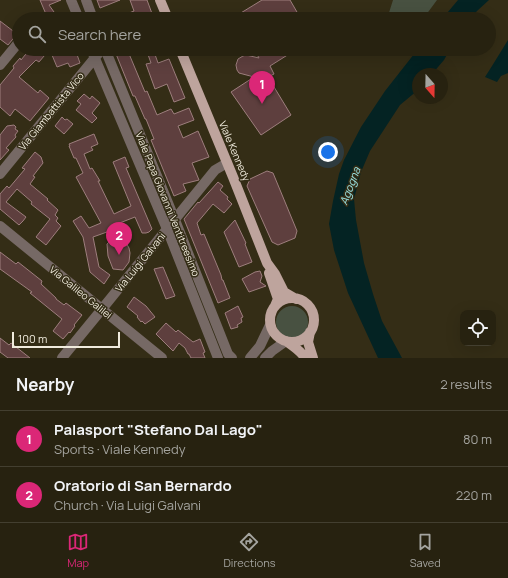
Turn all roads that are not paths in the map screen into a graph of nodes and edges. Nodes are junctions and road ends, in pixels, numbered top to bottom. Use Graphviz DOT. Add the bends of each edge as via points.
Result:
graph roads {
  1 [pos="71,0"];
  2 [pos="86,0"];
  3 [pos="160,0"];
  4 [pos="76,12"];
  5 [pos="90,12"];
  6 [pos="165,12"];
  7 [pos="12,50"];
  8 [pos="91,56"];
  9 [pos="94,56"];
  10 [pos="106,56"];
  11 [pos="183,56"];
  12 [pos="0,65"];
  13 [pos="227,163"];
  14 [pos="0,174"];
  15 [pos="174,220"];
  16 [pos="0,226"];
  17 [pos="167,229"];
  18 [pos="0,235"];
  19 [pos="267,263"];
  20 [pos="296,299"];
  21 [pos="275,306"];
  22 [pos="100,312"];
  23 [pos="270,325"];
  24 [pos="310,332"];
  25 [pos="286,341"];
  26 [pos="62,358"];
  27 [pos="152,358"];
  28 [pos="162,358"];
  29 [pos="218,358"];
  30 [pos="232,358"];
  31 [pos="250,358"];
  32 [pos="265,358"];
  33 [pos="305,358"];
  34 [pos="313,358"];
  1 -- 4 [label="street"];
  2 -- 5 [label="street"];
  3 -- 6 [label="main road"];
  7 -- 12 [label="street"];
  8 -- 14 [label="street, Via Giambattista Vico"];
  9 -- 17 [label="street, Viale Papa Giovanni Ventitreesimo"];
  10 -- 15 [label="street, Viale Papa Giovanni Ventitreesimo"];
  11 -- 13 [label="main road, Viale Kennedy"];
  13 -- 15 [label="street, Via Luigi Galvani" via="215,170"];
  13 -- 19 [label="main road, Viale Kennedy"];
  15 -- 17 [label="street, Via Luigi Galvani"];
  15 -- 30 [label="street, Viale Papa Giovanni Ventitreesimo" via="228,354"];
  16 -- 22 [label="street, Via Galileo Galilei"];
  17 -- 22 [label="street, Via Luigi Galvani"];
  17 -- 29 [label="street, Viale Papa Giovanni Ventitreesimo"];
  18 -- 22 [label="street, Via Galileo Galilei"];
  19 -- 20 [label="main road" via="284,292"];
  19 -- 21 [label="main road" via="278,299"];
  20 -- 21 [label="main road" via="281,301"];
  20 -- 24 [label="main road" via="308,305 312,311 314,318"];
  21 -- 23 [label="main road"];
  22 -- 26 [label="street, Via Luigi Galvani"];
  22 -- 27 [label="street, Via Galileo Galilei"];
  22 -- 28 [label="street, Via Galileo Galilei"];
  23 -- 25 [label="main road" via="277,336"];
  23 -- 31 [label="street" via="260,346"];
  24 -- 25 [label="main road" via="300,341"];
  24 -- 34 [label="main road" via="308,342"];
  25 -- 32 [label="street"];
  25 -- 33 [label="main road"];
}
